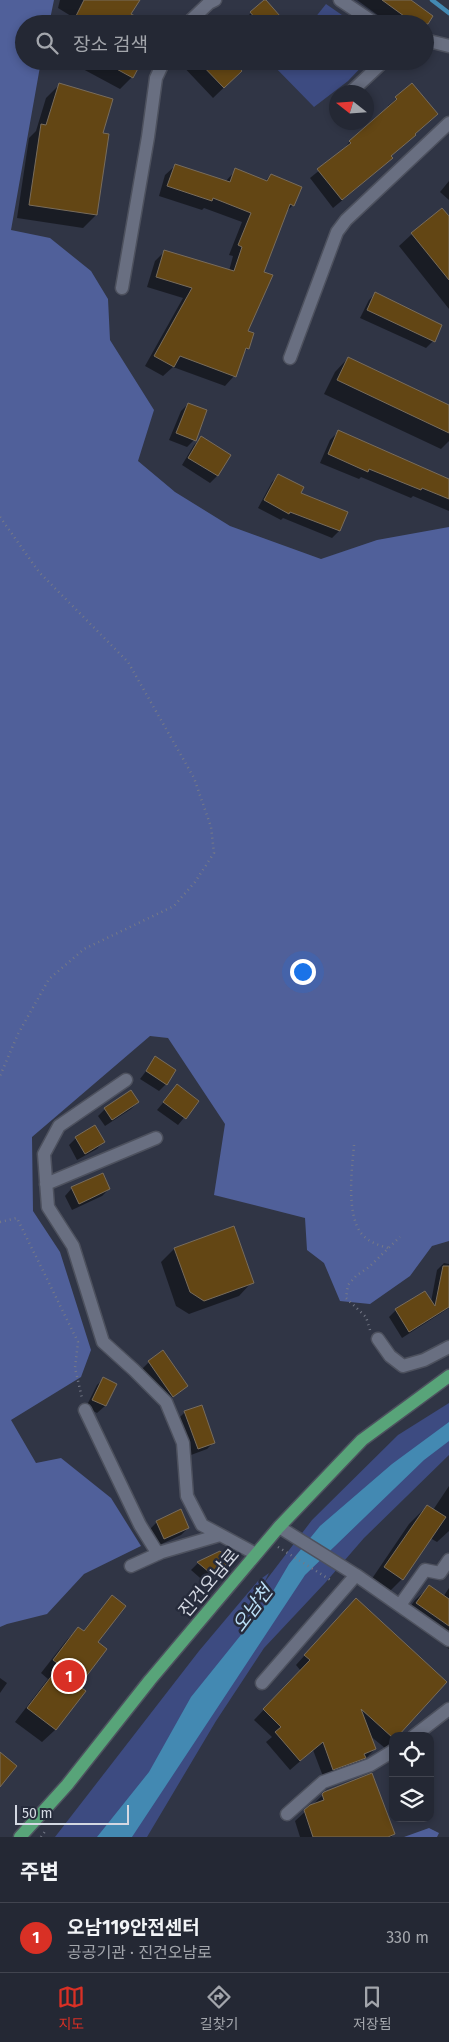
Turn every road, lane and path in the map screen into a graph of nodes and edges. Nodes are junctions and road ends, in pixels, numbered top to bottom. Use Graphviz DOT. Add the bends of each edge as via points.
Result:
graph roads {
  1 [pos="215,0"];
  2 [pos="340,0"];
  3 [pos="196,15"];
  4 [pos="362,15"];
  5 [pos="434,42"];
  6 [pos="449,46"];
  7 [pos="160,70"];
  8 [pos="374,70"];
  9 [pos="358,85"];
  10 [pos="449,123"];
  11 [pos="122,288"];
  12 [pos="290,358"];
  13 [pos="0,517"];
  14 [pos="0,1076"];
  15 [pos="126,1080"];
  16 [pos="156,1138"];
  17 [pos="354,1145"];
  18 [pos="46,1184"];
  19 [pos="0,1222"];
  20 [pos="400,1237"];
  21 [pos="388,1248"];
  22 [pos="378,1339"];
  23 [pos="449,1347"];
  24 [pos="449,1376"];
  25 [pos="85,1410"];
  26 [pos="279,1527"];
  27 [pos="220,1535"];
  28 [pos="283,1550"];
  29 [pos="158,1554"];
  30 [pos="256,1554"];
  31 [pos="449,1560"];
  32 [pos="131,1566"];
  33 [pos="356,1575"];
  34 [pos="344,1589"];
  35 [pos="400,1605"];
  36 [pos="449,1640"];
  37 [pos="262,1683"];
  38 [pos="449,1709"];
  39 [pos="419,1732"];
  40 [pos="389,1753"];
  41 [pos="286,1814"];
  42 [pos="20,1837"];
  1 -- 3 [label="street"];
  2 -- 4 [label="street"];
  5 -- 6 [label="street"];
  7 -- 11 [label="street"];
  8 -- 9 [label="street"];
  10 -- 12 [label="street" via="337,232"];
  13 -- 14 [label="path" via="39,572 128,662 194,778 211,826 214,853 174,906 84,949 49,979 18,1034"];
  15 -- 18 [label="street" via="59,1126 44,1154"];
  16 -- 18 [label="street"];
  17 -- 21 [label="path" via="353,1212 361,1232 373,1243"];
  18 -- 27 [label="street" via="48,1207 73,1246 103,1342 166,1402 183,1443 187,1496 202,1525"];
  19 -- 25 [label="path" via="17,1218 78,1342 75,1368"];
  20 -- 21 [label="path"];
  21 -- 22 [label="path" via="348,1285 346,1298 366,1317 370,1330"];
  22 -- 23 [label="street" via="390,1356 403,1366"];
  24 -- 26 [label="main road, 진건오남로" via="362,1440"];
  25 -- 29 [label="street" via="140,1525"];
  26 -- 30 [label="main road, 진건오남로"];
  26 -- 33 [label="street"];
  27 -- 29 [label="street"];
  27 -- 30 [label="street"];
  28 -- 34 [label="path"];
  29 -- 32 [label="street"];
  30 -- 42 [label="main road, 진건오남로" via="67,1785"];
  31 -- 35 [label="street" via="440,1573 425,1570"];
  33 -- 34 [label="street"];
  33 -- 35 [label="street"];
  34 -- 37 [label="street"];
  35 -- 36 [label="street"];
  38 -- 39 [label="street"];
  40 -- 41 [label="street" via="370,1765 323,1782"];
}
